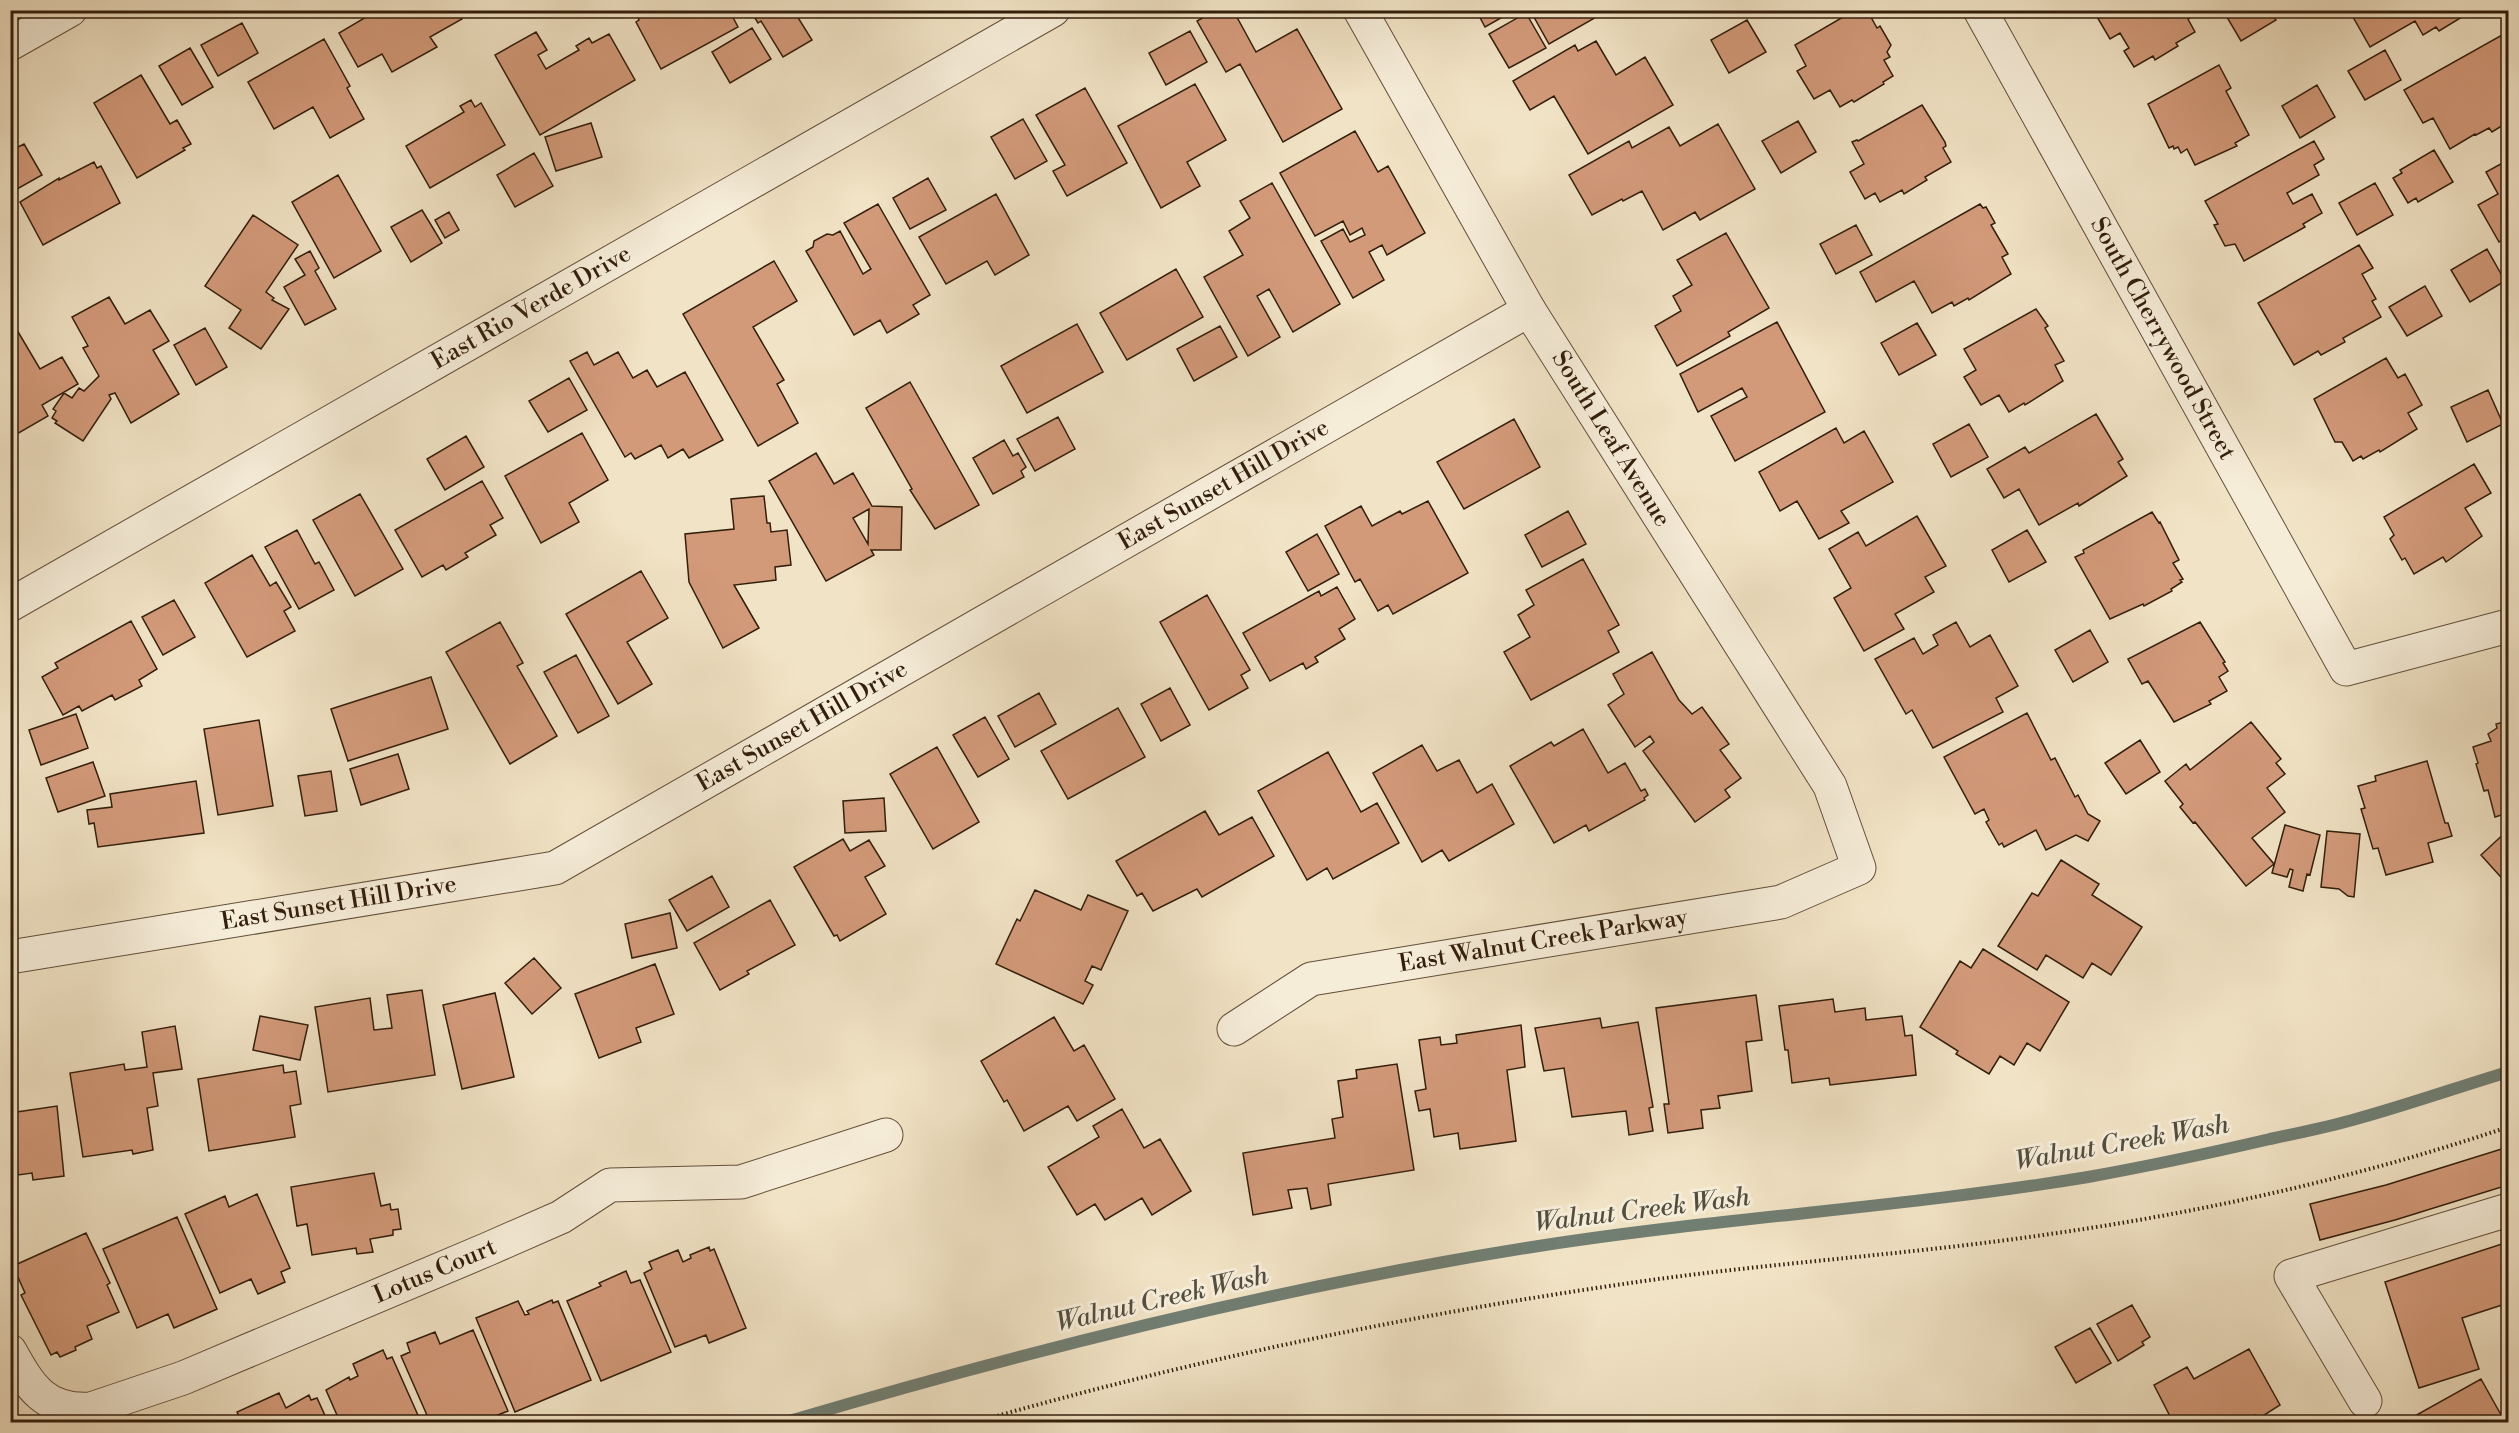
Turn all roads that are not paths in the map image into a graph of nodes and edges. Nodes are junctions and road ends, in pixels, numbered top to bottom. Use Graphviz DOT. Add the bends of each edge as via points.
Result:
graph roads {
  1 [pos="70,10"];
  2 [pos="1053,10"];
  3 [pos="1360,10"];
  4 [pos="1980,10"];
  5 [pos="10,44"];
  6 [pos="1529,310"];
  7 [pos="10,605"];
  8 [pos="2508,626"];
  9 [pos="1859,868"];
  10 [pos="12,954"];
  11 [pos="1234,1029"];
  12 [pos="886,1135"];
  13 [pos="2508,1210"];
  14 [pos="10,1351"];
  15 [pos="2365,1401"];
  1 -- 5 [label="street"];
  2 -- 7 [label="street, East Rio Verde Drive"];
  3 -- 6 [label="street, South Leaf Avenue"];
  4 -- 8 [label="street, South Cherrywood Street" via="2346,669"];
  6 -- 9 [label="street, South Leaf Avenue" via="1830,786"];
  6 -- 10 [label="street, East Sunset Hill Drive" via="555,867"];
  9 -- 11 [label="street, East Walnut Creek Parkway" via="1781,902 1311,979"];
  12 -- 14 [label="street, Lotus Court" via="741,1182 610,1185 561,1217 488,1249 183,1378 91,1409 59,1407 40,1394 29,1384"];
  13 -- 15 [label="street" via="2291,1276"];
}
